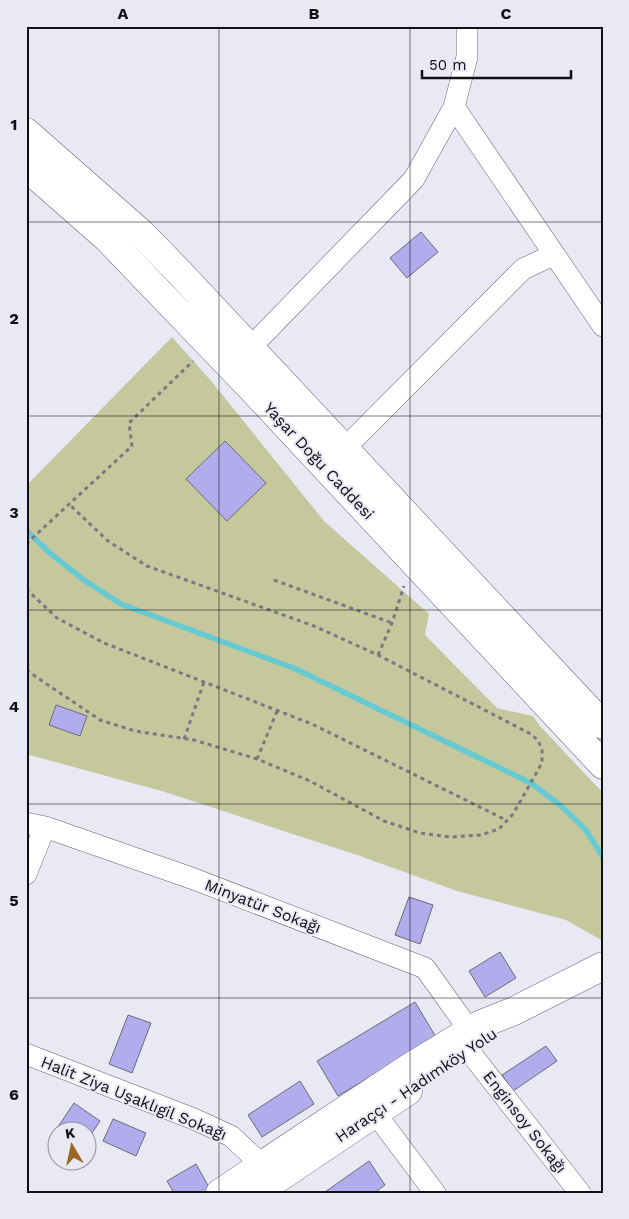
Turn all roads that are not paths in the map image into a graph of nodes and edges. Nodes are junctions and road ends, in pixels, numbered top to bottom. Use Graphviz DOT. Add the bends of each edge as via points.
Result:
graph roads {
  1 [pos="466,26"];
  2 [pos="454,107"];
  3 [pos="26,132"];
  4 [pos="26,167"];
  5 [pos="553,255"];
  6 [pos="603,326"];
  7 [pos="249,349"];
  8 [pos="344,449"];
  9 [pos="603,725"];
  10 [pos="603,765"];
  11 [pos="35,825"];
  12 [pos="26,874"];
  13 [pos="603,966"];
  14 [pos="470,1041"];
  15 [pos="26,1054"];
  16 [pos="374,1113"];
  17 [pos="271,1182"];
  18 [pos="220,1193"];
  19 [pos="435,1193"];
  20 [pos="580,1193"];
  1 -- 2 [label="street" via="467,57"];
  2 -- 5 [label="street"];
  2 -- 7 [label="street" via="414,179"];
  3 -- 7 [label="street, Yaşar Doğu Caddesi" via="142,234"];
  4 -- 10 [label="street, Yaşar Doğu Caddesi" via="107,238"];
  5 -- 6 [label="street"];
  5 -- 8 [label="street" via="523,269"];
  7 -- 8 [label="street, Yaşar Doğu Caddesi"];
  8 -- 9 [label="street, Yaşar Doğu Caddesi"];
  11 -- 12 [label="street"];
  11 -- 14 [label="street, Minyatür Sokağı" via="194,879 425,968"];
  13 -- 14 [label="street, Haraççı - Hadımköy Yolu" via="514,1011 500,1030"];
  14 -- 16 [label="street, Haraççı - Hadımköy Yolu"];
  14 -- 17 [label="street" via="407,1069"];
  14 -- 20 [label="street, Enginsoy Sokağı"];
  15 -- 17 [label="street, Halit Ziya Uşaklıgil Sokağı" via="231,1136"];
  16 -- 17 [label="street, Haraççı - Hadımköy Yolu"];
  16 -- 19 [label="street"];
  17 -- 18 [label="street"];
}
